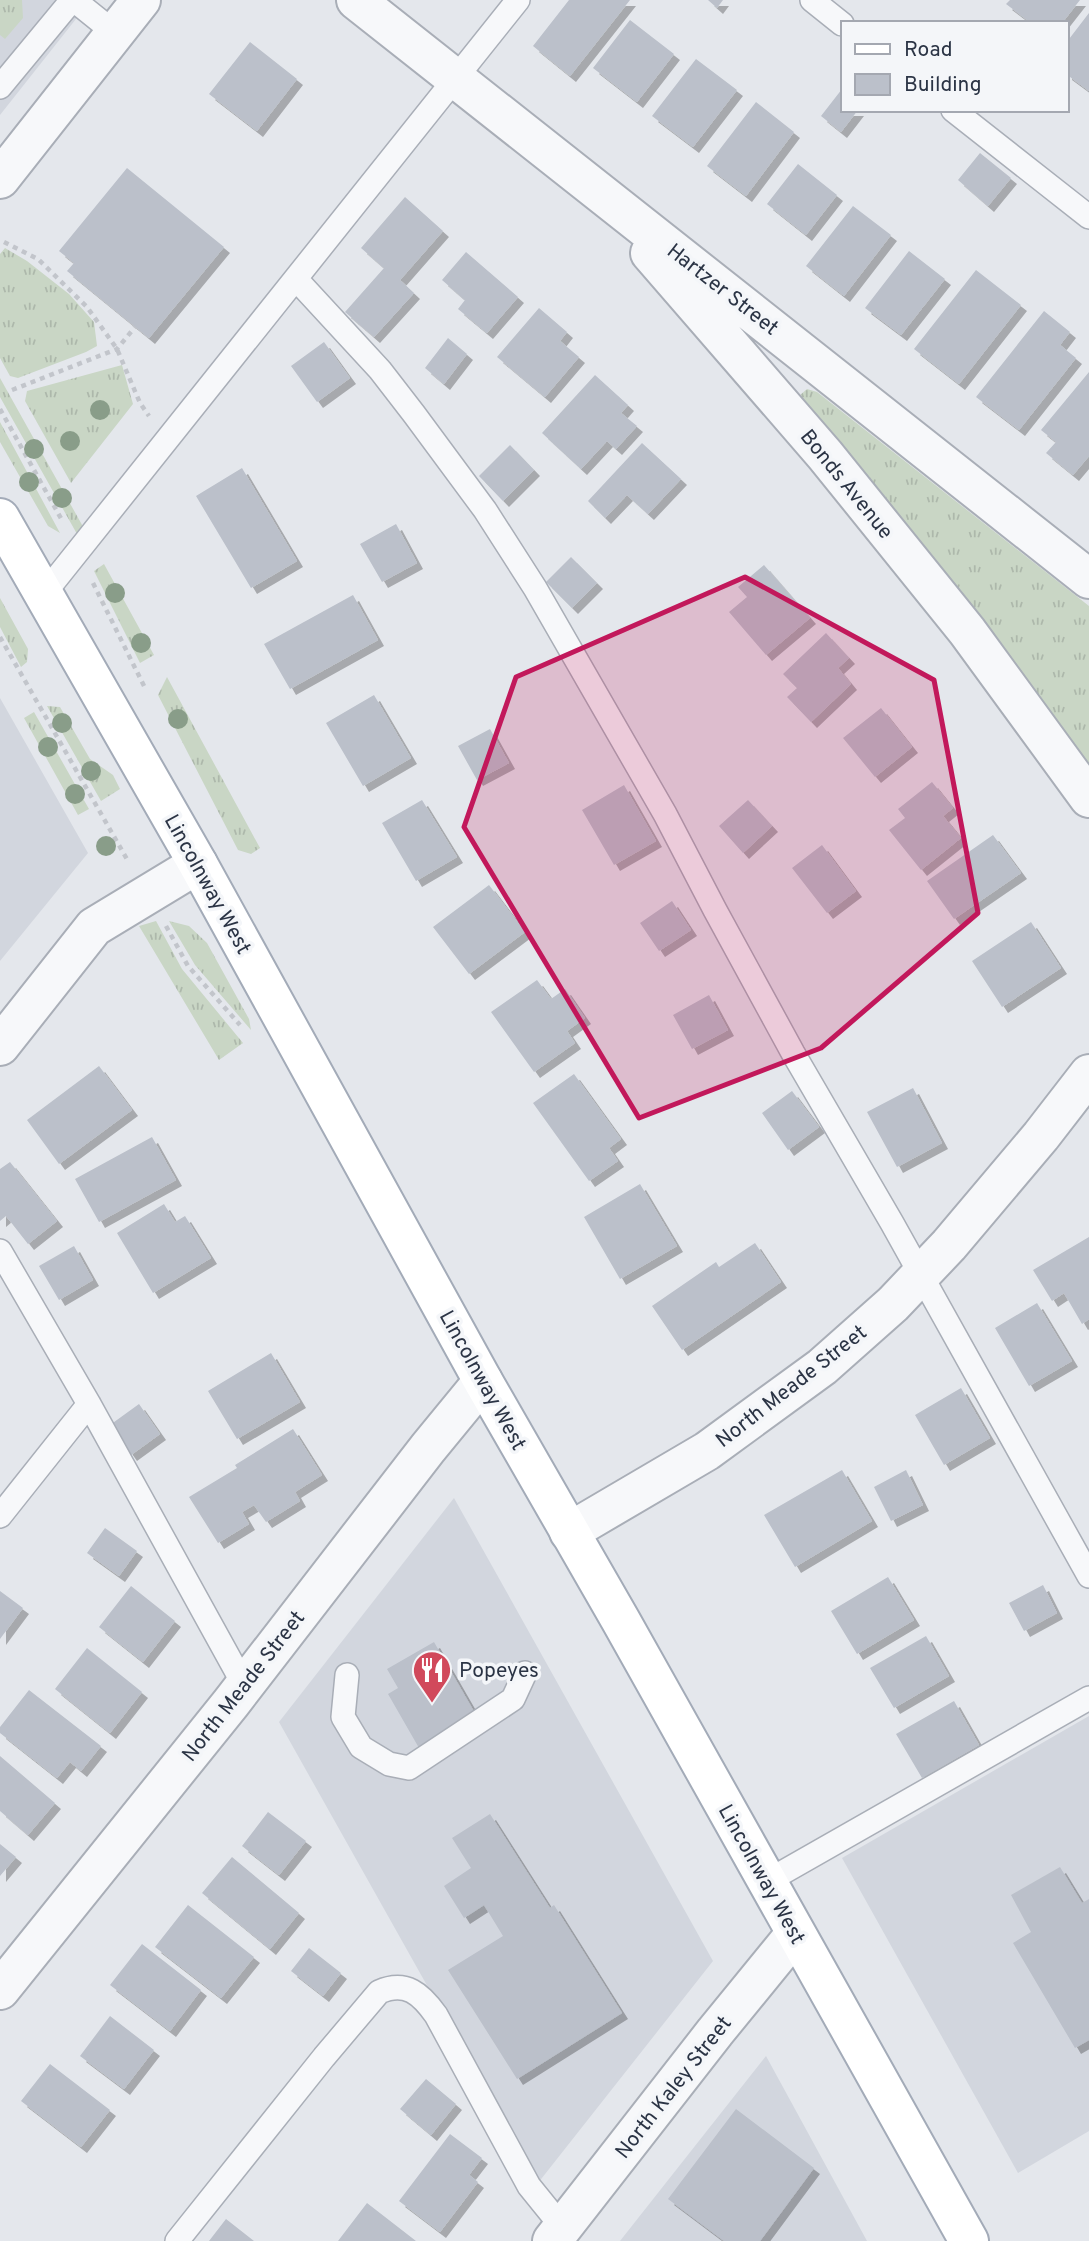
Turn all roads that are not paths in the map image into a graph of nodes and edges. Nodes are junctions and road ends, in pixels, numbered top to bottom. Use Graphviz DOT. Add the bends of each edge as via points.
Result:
graph roads {
  1 [pos="73,0"];
  2 [pos="356,0"];
  3 [pos="518,0"];
  4 [pos="812,0"];
  5 [pos="132,9"];
  6 [pos="841,23"];
  7 [pos="456,79"];
  8 [pos="0,87"];
  9 [pos="956,112"];
  10 [pos="0,180"];
  11 [pos="589,183"];
  12 [pos="1089,216"];
  13 [pos="296,279"];
  14 [pos="0,517"];
  15 [pos="1089,579"];
  16 [pos="43,595"];
  17 [pos="1089,799"];
  18 [pos="198,864"];
  19 [pos="0,1046"];
  20 [pos="1089,1074"];
  21 [pos="0,1251"];
  22 [pos="921,1275"];
  23 [pos="483,1381"];
  24 [pos="89,1404"];
  25 [pos="0,1516"];
  26 [pos="569,1532"];
  27 [pos="1089,1576"];
  28 [pos="525,1673"];
  29 [pos="347,1675"];
  30 [pos="244,1685"];
  31 [pos="1089,1698"];
  32 [pos="766,1882"];
  33 [pos="795,1934"];
  34 [pos="0,1990"];
  35 [pos="554,2238"];
  36 [pos="177,2241"];
  37 [pos="969,2241"];
  1 -- 5 [label="lane"];
  1 -- 8 [label="lane"];
  2 -- 7 [label="street, Hartzer Street"];
  3 -- 7 [label="lane"];
  4 -- 6 [label="lane"];
  5 -- 10 [label="street"];
  7 -- 11 [label="street, Hartzer Street"];
  7 -- 13 [label="lane"];
  9 -- 12 [label="lane"];
  11 -- 15 [label="street, Hartzer Street"];
  11 -- 17 [label="street, Bonds Avenue" via="842,476 967,631"];
  13 -- 16 [label="lane"];
  13 -- 22 [label="lane" via="380,370 485,510 535,588"];
  14 -- 16 [label="main road, Lincolnway West"];
  16 -- 18 [label="main road, Lincolnway West"];
  18 -- 19 [label="street" via="94,927"];
  18 -- 23 [label="main road, Lincolnway West"];
  20 -- 22 [label="street, North Meade Street"];
  21 -- 24 [label="lane"];
  22 -- 26 [label="street, North Meade Street" via="822,1367 707,1451"];
  22 -- 27 [label="lane"];
  23 -- 26 [label="main road, Lincolnway West"];
  23 -- 30 [label="street, North Meade Street"];
  24 -- 25 [label="lane"];
  24 -- 30 [label="lane"];
  26 -- 32 [label="main road, Lincolnway West"];
  28 -- 29 [label="lane" via="513,1699 409,1768 389,1764 361,1747 343,1717"];
  30 -- 34 [label="street, North Meade Street"];
  31 -- 32 [label="lane"];
  32 -- 33 [label="main road, Lincolnway West"];
  33 -- 35 [label="street, North Kaley Street"];
  33 -- 37 [label="main road, Lincolnway West"];
  35 -- 36 [label="lane" via="436,2015 414,1991 391,1987 379,1992 324,2057"];
}
